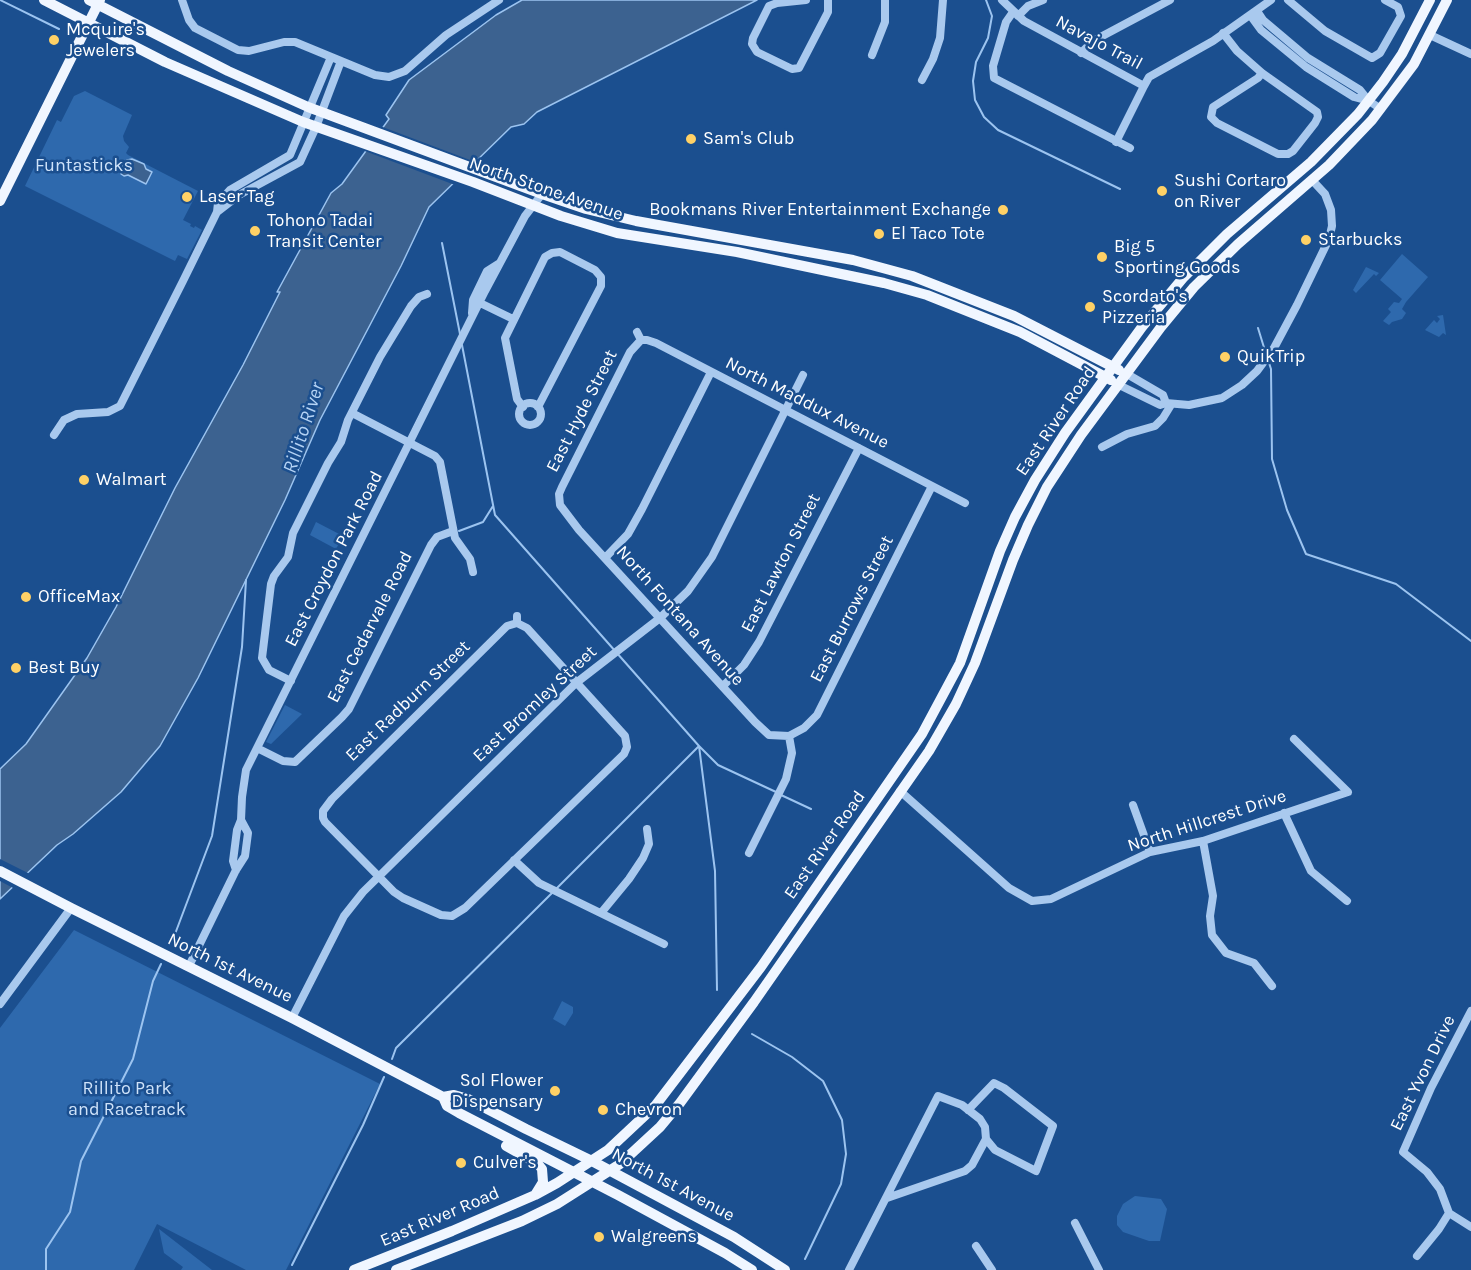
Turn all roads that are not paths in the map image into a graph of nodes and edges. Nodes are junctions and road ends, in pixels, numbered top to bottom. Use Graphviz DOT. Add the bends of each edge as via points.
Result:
graph roads {
  1 [pos="44,0"];
  2 [pos="182,0"];
  3 [pos="500,0"];
  4 [pos="806,0"];
  5 [pos="828,0"];
  6 [pos="885,0"];
  7 [pos="944,0"];
  8 [pos="1002,0"];
  9 [pos="1043,0"];
  10 [pos="1170,0"];
  11 [pos="1271,0"];
  12 [pos="1288,0"];
  13 [pos="1385,0"];
  14 [pos="1430,0"];
  15 [pos="1447,0"];
  16 [pos="96,2"];
  17 [pos="1254,13"];
  18 [pos="1015,14"];
  19 [pos="89,23"];
  20 [pos="1223,33"];
  21 [pos="1430,34"];
  22 [pos="1081,52"];
  23 [pos="1471,54"];
  24 [pos="872,56"];
  25 [pos="331,57"];
  26 [pos="341,61"];
  27 [pos="1262,73"];
  28 [pos="922,80"];
  29 [pos="1144,86"];
  30 [pos="1369,101"];
  31 [pos="309,107"];
  32 [pos="1381,109"];
  33 [pos="322,112"];
  34 [pos="303,122"];
  35 [pos="316,127"];
  36 [pos="1116,142"];
  37 [pos="1130,148"];
  38 [pos="1312,180"];
  39 [pos="542,194"];
  40 [pos="0,201"];
  41 [pos="532,205"];
  42 [pos="217,212"];
  43 [pos="427,294"];
  44 [pos="476,301"];
  45 [pos="513,319"];
  46 [pos="639,336"];
  47 [pos="1113,367"];
  48 [pos="711,372"];
  49 [pos="1127,374"];
  50 [pos="803,375"];
  51 [pos="1106,377"];
  52 [pos="1119,384"];
  53 [pos="1168,404"];
  54 [pos="523,407"];
  55 [pos="538,407"];
  56 [pos="785,411"];
  57 [pos="352,413"];
  58 [pos="54,435"];
  59 [pos="411,442"];
  60 [pos="1102,447"];
  61 [pos="859,448"];
  62 [pos="932,486"];
  63 [pos="559,500"];
  64 [pos="965,503"];
  65 [pos="453,531"];
  66 [pos="605,558"];
  67 [pos="473,572"];
  68 [pos="660,618"];
  69 [pos="968,639"];
  70 [pos="291,681"];
  71 [pos="576,682"];
  72 [pos="723,686"];
  73 [pos="942,701"];
  74 [pos="945,723"];
  75 [pos="789,736"];
  76 [pos="1294,739"];
  77 [pos="257,748"];
  78 [pos="900,791"];
  79 [pos="1132,805"];
  80 [pos="1284,813"];
  81 [pos="647,829"];
  82 [pos="1203,841"];
  83 [pos="1150,852"];
  84 [pos="749,853"];
  85 [pos="514,860"];
  86 [pos="0,871"];
  87 [pos="378,877"];
  88 [pos="1347,901"];
  89 [pos="71,908"];
  90 [pos="601,913"];
  91 [pos="664,944"];
  92 [pos="189,966"];
  93 [pos="1272,986"];
  94 [pos="0,1004"];
  95 [pos="1471,1011"];
  96 [pos="292,1018"];
  97 [pos="443,1097"];
  98 [pos="968,1110"];
  99 [pos="489,1129"];
  100 [pos="986,1139"];
  101 [pos="592,1161"];
  102 [pos="612,1171"];
  103 [pos="575,1173"];
  104 [pos="593,1182"];
  105 [pos="535,1195"];
  106 [pos="887,1198"];
  107 [pos="1449,1213"];
  108 [pos="1075,1222"];
  109 [pos="1471,1227"];
  110 [pos="976,1245"];
  111 [pos="1417,1256"];
  112 [pos="374,1266"];
  113 [pos="354,1270"];
  114 [pos="396,1270"];
  115 [pos="752,1270"];
  116 [pos="785,1270"];
  117 [pos="849,1270"];
  118 [pos="992,1270"];
  119 [pos="1099,1270"];
  1 -- 19 [label="main road, North Stone Avenue"];
  2 -- 25 [label="street" via="195,28 238,50 289,42"];
  3 -- 26 [label="street" via="453,30 398,75 375,75"];
  4 -- 5 [label="street" via="769,6 753,38 757,52 797,69 828,12"];
  6 -- 24 [label="street" via="885,22"];
  7 -- 28 [label="street" via="940,38"];
  8 -- 18 [label="street, Navajo Trail"];
  9 -- 18 [label="street"];
  10 -- 22 [label="street" via="1093,41"];
  11 -- 17 [label="street, Navajo Trail"];
  12 -- 13 [label="street" via="1325,31 1369,57 1377,56 1400,19 1401,10"];
  14 -- 30 [label="main road, East River Road" via="1402,54"];
  15 -- 21 [label="main road, East River Road"];
  16 -- 19 [label="main road"];
  16 -- 31 [label="main road, North Stone Avenue" via="228,71"];
  17 -- 20 [label="street, Navajo Trail"];
  17 -- 30 [label="street" via="1308,58 1360,90"];
  18 -- 22 [label="street, Navajo Trail"];
  18 -- 36 [label="street" via="1006,22 993,66 994,78"];
  19 -- 34 [label="main road, North Stone Avenue" via="195,76"];
  19 -- 40 [label="main road"];
  20 -- 27 [label="street"];
  20 -- 29 [label="street, Navajo Trail" via="1149,77"];
  21 -- 23 [label="street"];
  21 -- 32 [label="main road, East River Road" via="1407,75"];
  22 -- 29 [label="street, Navajo Trail"];
  25 -- 26 [label="street"];
  25 -- 31 [label="street"];
  26 -- 33 [label="street"];
  27 -- 27 [label="street" via="1317,112 1318,117 1293,152 1278,154 1211,117 1213,107"];
  29 -- 36 [label="street"];
  30 -- 32 [label="street"];
  30 -- 47 [label="main road, East River Road" via="1325,148 1218,242 1170,292"];
  31 -- 33 [label="main road, North Stone Avenue"];
  31 -- 34 [label="street"];
  32 -- 38 [label="main road, East River Road"];
  33 -- 35 [label="street"];
  33 -- 39 [label="main road, North Stone Avenue"];
  34 -- 35 [label="main road, North Stone Avenue"];
  34 -- 42 [label="street" via="290,155 230,190 218,203"];
  35 -- 41 [label="main road, North Stone Avenue"];
  35 -- 42 [label="street" via="300,162 239,195"];
  36 -- 37 [label="street"];
  38 -- 49 [label="main road, East River Road" via="1225,255 1185,297"];
  38 -- 53 [label="street" via="1331,210 1332,226 1298,305 1274,348 1257,371 1222,398 1189,405"];
  39 -- 41 [label="street, East Croydon Park Road"];
  39 -- 47 [label="main road, North Stone Avenue" via="627,219 853,260 912,276 1014,316"];
  41 -- 44 [label="street, East Croydon Park Road" via="501,262 487,271"];
  41 -- 51 [label="main road, North Stone Avenue" via="617,233 737,252 884,283 1020,332"];
  42 -- 58 [label="street" via="120,406 108,412 77,414 64,420"];
  43 -- 57 [label="street" via="419,297 404,316"];
  44 -- 45 [label="street"];
  44 -- 59 [label="street, East Croydon Park Road" via="471,321"];
  45 -- 54 [label="street" via="505,339 517,399"];
  45 -- 55 [label="street" via="545,257 552,252 560,252 601,277 601,286"];
  46 -- 48 [label="street, North Maddux Avenue"];
  46 -- 63 [label="street, East Hyde Street" via="562,487"];
  47 -- 49 [label="main road, North Stone Avenue"];
  47 -- 51 [label="main road, East River Road"];
  48 -- 56 [label="street, North Maddux Avenue"];
  48 -- 66 [label="street" via="628,534"];
  49 -- 52 [label="main road, East River Road"];
  49 -- 53 [label="street" via="1163,395"];
  50 -- 56 [label="street, East Bromley Street"];
  51 -- 52 [label="main road, North Stone Avenue"];
  51 -- 69 [label="main road, East River Road" via="1054,450 1015,517"];
  52 -- 53 [label="street" via="1150,401"];
  52 -- 74 [label="main road, East River Road" via="1055,474 1028,525 975,663"];
  53 -- 60 [label="street" via="1155,426"];
  54 -- 55 [label="street" via="531,403"];
  54 -- 55 [label="street" via="520,418 531,425 540,419"];
  56 -- 61 [label="street, North Maddux Avenue"];
  56 -- 68 [label="street, East Bromley Street" via="712,557 688,591"];
  57 -- 59 [label="street"];
  57 -- 70 [label="street" via="293,533 288,557 274,576 269,592 262,658 269,670"];
  59 -- 65 [label="street" via="440,462"];
  59 -- 70 [label="street, East Croydon Park Road"];
  61 -- 62 [label="street, North Maddux Avenue"];
  61 -- 72 [label="street, East Lawton Street" via="759,642"];
  62 -- 64 [label="street, North Maddux Avenue"];
  62 -- 75 [label="street, East Burrows Street" via="817,715"];
  63 -- 66 [label="street, North Fontana Avenue" via="563,511"];
  65 -- 67 [label="street" via="470,559"];
  65 -- 77 [label="street, East Cedarvale Road" via="437,537 431,545 342,717 295,762 283,761"];
  66 -- 68 [label="street, North Fontana Avenue"];
  68 -- 71 [label="street, East Bromley Street"];
  68 -- 72 [label="street, North Fontana Avenue"];
  69 -- 73 [label="main road, East River Road"];
  69 -- 74 [label="main road" via="972,650"];
  70 -- 77 [label="street, East Croydon Park Road"];
  71 -- 85 [label="street" via="625,736 627,747"];
  71 -- 87 [label="street, East Bromley Street"];
  71 -- 87 [label="street, East Radburn Street" via="517,619 499,634 320,813"];
  72 -- 75 [label="street, North Fontana Avenue" via="770,735"];
  73 -- 78 [label="main road" via="937,723 899,781"];
  73 -- 101 [label="main road, East River Road" via="908,757 700,1049 644,1118"];
  74 -- 78 [label="main road, East River Road"];
  75 -- 84 [label="street" via="792,753 786,779"];
  76 -- 80 [label="street, North Hillcrest Drive" via="1348,792"];
  77 -- 92 [label="street, East Croydon Park Road" via="246,770 233,861 236,870"];
  78 -- 83 [label="street, North Hillcrest Drive" via="998,880 1032,901 1051,899"];
  78 -- 102 [label="main road, East River Road" via="680,1103"];
  79 -- 83 [label="street"];
  80 -- 82 [label="street, North Hillcrest Drive"];
  80 -- 88 [label="street" via="1311,871"];
  81 -- 90 [label="street" via="649,844 643,858"];
  82 -- 83 [label="street, North Hillcrest Drive"];
  82 -- 93 [label="street" via="1213,896 1212,935 1226,953 1254,963"];
  85 -- 87 [label="street" via="453,920 403,898"];
  85 -- 90 [label="street" via="539,883"];
  86 -- 89 [label="main road, North 1st Avenue"];
  87 -- 96 [label="street, East Bromley Street" via="345,916"];
  89 -- 92 [label="main road, North 1st Avenue"];
  89 -- 94 [label="street"];
  90 -- 91 [label="street"];
  92 -- 96 [label="main road, North 1st Avenue"];
  95 -- 107 [label="street, East Yvon Drive" via="1403,1152 1440,1189"];
  96 -- 97 [label="main road, North 1st Avenue"];
  97 -- 99 [label="main road, North 1st Avenue" via="447,1106"];
  97 -- 101 [label="main road, North 1st Avenue" via="468,1099"];
  98 -- 100 [label="street" via="985,1127"];
  98 -- 100 [label="street" via="994,1083 1053,1126 1036,1171 994,1150"];
  98 -- 106 [label="street" via="938,1096"];
  99 -- 103 [label="main road, North 1st Avenue"];
  99 -- 105 [label="main road" via="503,1144 542,1169 543,1182"];
  100 -- 106 [label="street" via="965,1171"];
  101 -- 102 [label="main road, North 1st Avenue"];
  101 -- 103 [label="main road, East River Road"];
  102 -- 104 [label="main road, East River Road"];
  102 -- 116 [label="main road, North 1st Avenue" via="734,1237"];
  103 -- 104 [label="main road, North 1st Avenue"];
  103 -- 105 [label="main road, East River Road"];
  104 -- 114 [label="main road, East River Road" via="522,1221"];
  104 -- 115 [label="main road, North 1st Avenue"];
  105 -- 112 [label="main road, East River Road"];
  106 -- 117 [label="street"];
  107 -- 109 [label="street"];
  107 -- 111 [label="street"];
  108 -- 119 [label="street"];
  110 -- 118 [label="street"];
  112 -- 113 [label="main road, East River Road"];
}
